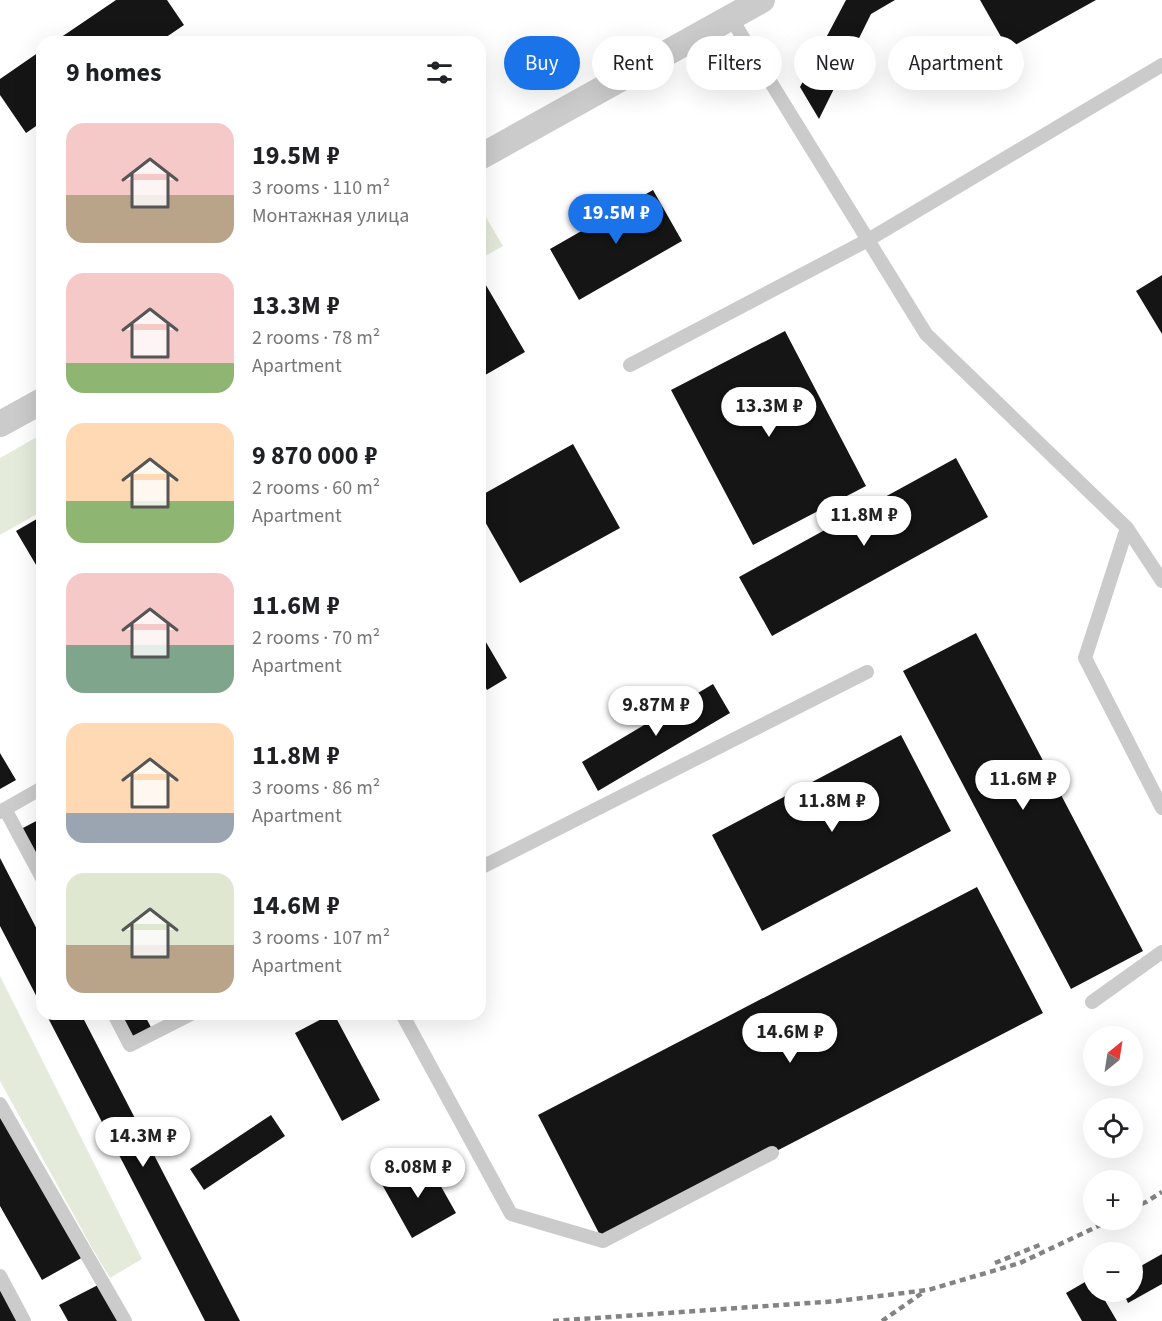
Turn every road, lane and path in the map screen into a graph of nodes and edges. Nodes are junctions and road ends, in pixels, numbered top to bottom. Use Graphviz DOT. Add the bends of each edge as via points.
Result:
graph roads {
  1 [pos="762,0"];
  2 [pos="731,18"];
  3 [pos="1162,65"];
  4 [pos="486,154"];
  5 [pos="868,240"];
  6 [pos="630,365"];
  7 [pos="36,404"];
  8 [pos="0,424"];
  9 [pos="1127,528"];
  10 [pos="1162,581"];
  11 [pos="867,672"];
  12 [pos="36,791"];
  13 [pos="1162,808"];
  14 [pos="3,810"];
  15 [pos="486,865"];
  16 [pos="36,868"];
  17 [pos="1162,952"];
  18 [pos="1092,1002"];
  19 [pos="117,1020"];
  20 [pos="179,1020"];
  21 [pos="405,1020"];
  22 [pos="0,1104"];
  23 [pos="772,1153"];
  24 [pos="0,1276"];
  25 [pos="24,1321"];
  26 [pos="125,1321"];
  1 -- 2 [label="street"];
  2 -- 4 [label="street"];
  2 -- 5 [label="lane"];
  3 -- 5 [label="lane"];
  5 -- 6 [label="lane"];
  5 -- 9 [label="lane" via="926,334"];
  7 -- 8 [label="street"];
  9 -- 10 [label="lane"];
  9 -- 13 [label="lane" via="1085,658"];
  11 -- 15 [label="lane"];
  12 -- 14 [label="lane"];
  14 -- 16 [label="lane"];
  17 -- 18 [label="lane"];
  19 -- 20 [label="lane" via="130,1045"];
  21 -- 23 [label="lane" via="511,1214 603,1241"];
  22 -- 26 [label="lane"];
  24 -- 25 [label="lane"];
}
